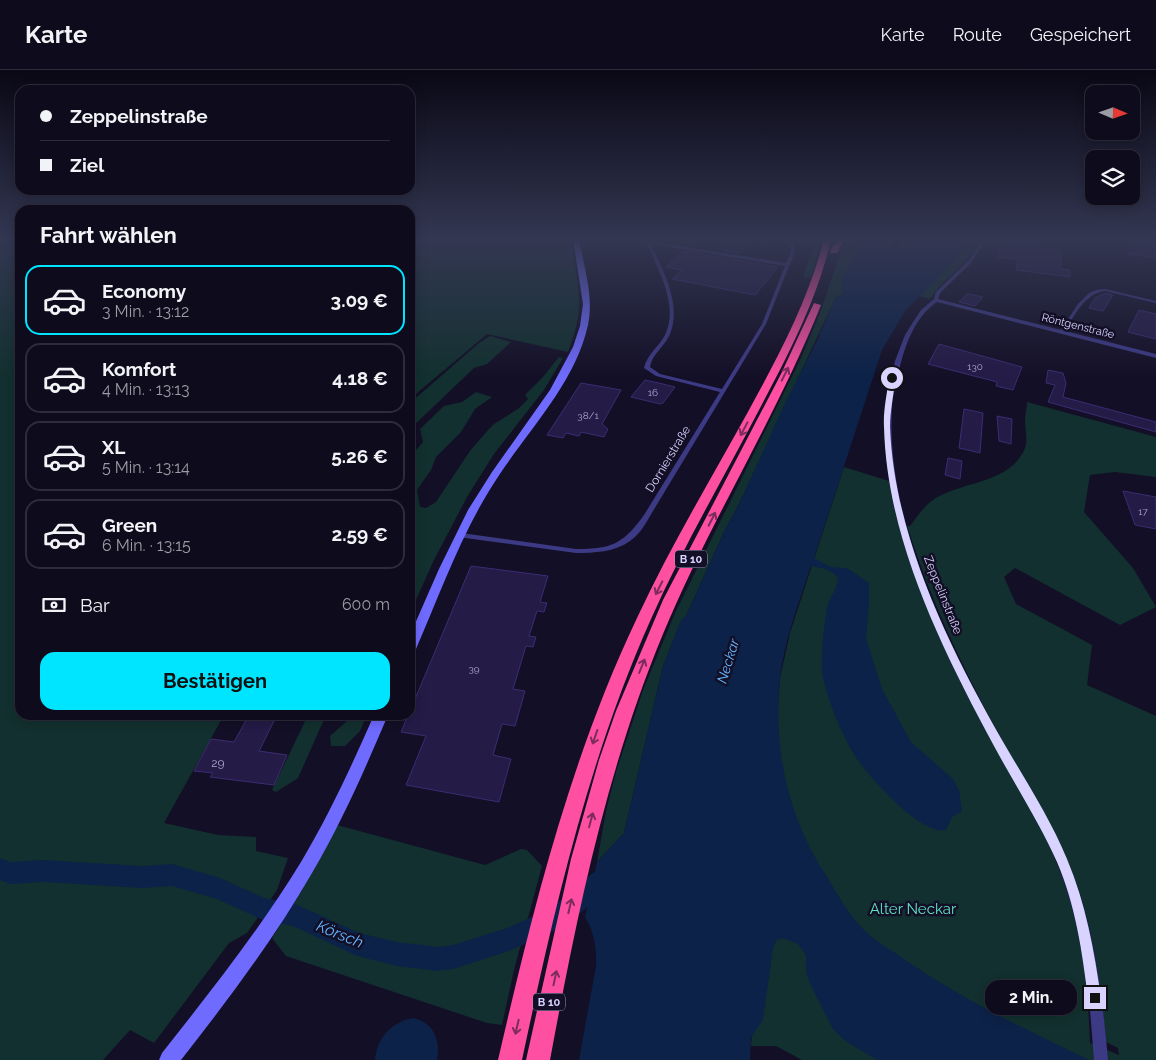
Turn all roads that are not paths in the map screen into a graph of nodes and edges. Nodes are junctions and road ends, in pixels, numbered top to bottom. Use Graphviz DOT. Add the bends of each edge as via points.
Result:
graph roads {
  1 [pos="584,285"];
  2 [pos="665,285"];
  3 [pos="780,285"];
  4 [pos="815,285"];
  5 [pos="823,285"];
  6 [pos="946,285"];
  7 [pos="936,300"];
  8 [pos="1156,302"];
  9 [pos="1062,332"];
  10 [pos="1156,356"];
  11 [pos="723,390"];
  12 [pos="460,535"];
  13 [pos="415,638"];
  14 [pos="379,720"];
  15 [pos="1101,1058"];
  16 [pos="169,1060"];
  17 [pos="510,1060"];
  18 [pos="538,1060"];
  1 -- 12 [label="main road" via="585,318 578,345 564,373 492,479"];
  2 -- 11 [label="street" via="673,316 667,335 647,368 663,377"];
  3 -- 11 [label="street, Dornierstraße" via="764,324"];
  4 -- 17 [label="highway, B 10, one-way" via="796,330 666,574 626,658 588,759 551,885"];
  18 -- 5 [label="highway, B 10, one-way" via="579,867 606,767 643,663 681,579 798,349"];
  6 -- 7 [label="street, Zeppelinstraße"];
  7 -- 9 [label="street, Röntgenstraße"];
  7 -- 15 [label="street, Zeppelinstraße" via="927,306 912,328 892,378 887,430 898,508 919,576 950,649 1062,861 1078,905 1091,963"];
  8 -- 9 [label="street" via="1097,290 1085,299"];
  9 -- 10 [label="street, Röntgenstraße"];
  11 -- 12 [label="street, Dornierstraße" via="640,526 623,543 588,552"];
  12 -- 13 [label="main road"];
  14 -- 16 [label="main road" via="330,824 296,884 259,941"];
}
